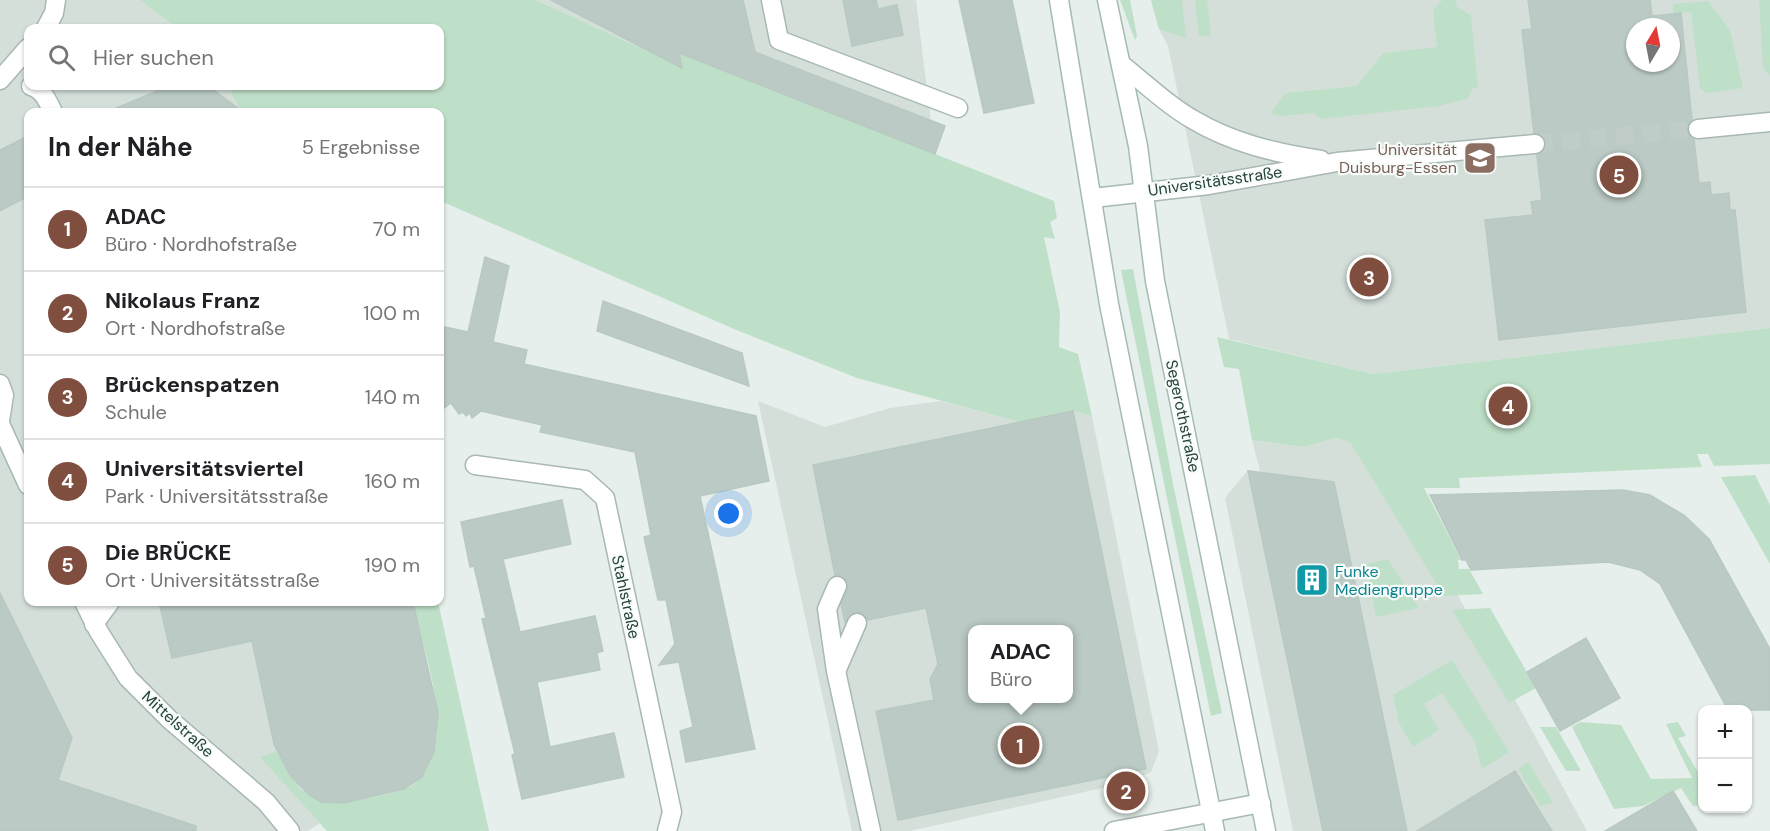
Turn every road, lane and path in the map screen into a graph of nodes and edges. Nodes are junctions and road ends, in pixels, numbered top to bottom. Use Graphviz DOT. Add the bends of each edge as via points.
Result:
graph roads {
  1 [pos="56,0"];
  2 [pos="771,0"];
  3 [pos="1059,0"];
  4 [pos="1107,0"];
  5 [pos="47,24"];
  6 [pos="23,53"];
  7 [pos="0,65"];
  8 [pos="1122,65"];
  9 [pos="0,81"];
  10 [pos="24,84"];
  11 [pos="39,90"];
  12 [pos="51,108"];
  13 [pos="958,108"];
  14 [pos="1770,122"];
  15 [pos="1698,129"];
  16 [pos="1535,144"];
  17 [pos="1337,162"];
  18 [pos="1144,192"];
  19 [pos="1093,198"];
  20 [pos="0,384"];
  21 [pos="0,422"];
  22 [pos="476,465"];
  23 [pos="24,476"];
  24 [pos="837,586"];
  25 [pos="86,606"];
  26 [pos="107,606"];
  27 [pos="857,622"];
  28 [pos="94,624"];
  29 [pos="836,671"];
  30 [pos="1261,803"];
  31 [pos="1211,811"];
  32 [pos="290,831"];
  33 [pos="667,831"];
  34 [pos="871,831"];
  35 [pos="1114,831"];
  36 [pos="1215,831"];
  37 [pos="1266,831"];
  1 -- 5 [label="street"];
  2 -- 13 [label="street" via="779,39"];
  3 -- 19 [label="street"];
  4 -- 8 [label="street, Segerothstraße"];
  6 -- 7 [label="street"];
  6 -- 9 [label="street"];
  8 -- 17 [label="street, Universitätsstraße" via="1190,118 1220,134 1251,146"];
  8 -- 18 [label="street, Segerothstraße"];
  9 -- 10 [label="street"];
  11 -- 12 [label="street"];
  14 -- 15 [label="street"];
  16 -- 17 [label="street, Universitätsstraße"];
  17 -- 18 [label="street, Universitätsstraße" via="1209,185"];
  18 -- 19 [label="street, Universitätsstraße"];
  18 -- 30 [label="street, Segerothstraße" via="1155,281"];
  19 -- 31 [label="street" via="1111,316"];
  20 -- 21 [label="street" via="4,395"];
  21 -- 23 [label="street"];
  22 -- 33 [label="street, Stahlstraße" via="585,480 605,498 672,812"];
  24 -- 29 [label="street" via="827,609"];
  25 -- 28 [label="street, Mittelstraße"];
  26 -- 28 [label="street"];
  27 -- 29 [label="street"];
  28 -- 32 [label="street, Mittelstraße" via="128,678 169,719 266,802"];
  29 -- 34 [label="street"];
  30 -- 31 [label="street"];
  30 -- 37 [label="street, Segerothstraße"];
  31 -- 35 [label="street"];
  31 -- 36 [label="street"];
}
